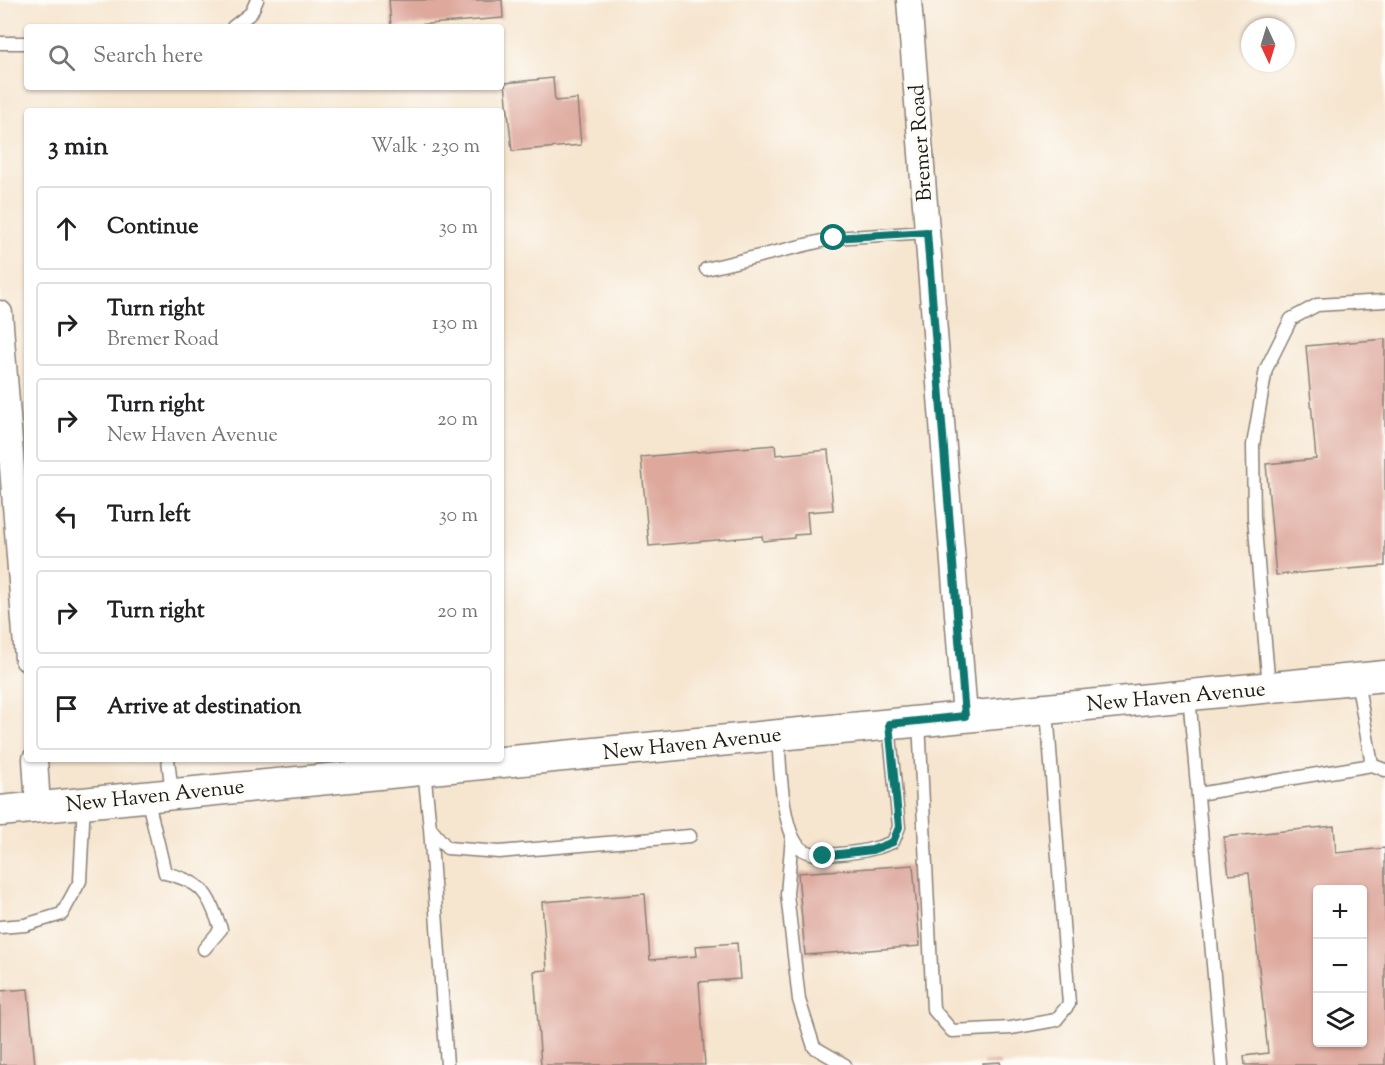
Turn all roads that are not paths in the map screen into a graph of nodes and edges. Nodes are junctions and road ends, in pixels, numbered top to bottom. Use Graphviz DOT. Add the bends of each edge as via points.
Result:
graph roads {
  1 [pos="257,0"];
  2 [pos="909,0"];
  3 [pos="237,24"];
  4 [pos="24,43"];
  5 [pos="0,44"];
  6 [pos="927,232"];
  7 [pos="706,269"];
  8 [pos="1385,301"];
  9 [pos="0,314"];
  10 [pos="24,621"];
  11 [pos="1371,677"];
  12 [pos="1269,687"];
  13 [pos="1188,695"];
  14 [pos="1047,708"];
  15 [pos="965,716"];
  16 [pos="919,721"];
  17 [pos="889,724"];
  18 [pos="778,735"];
  19 [pos="504,761"];
  20 [pos="35,762"];
  21 [pos="167,762"];
  22 [pos="496,762"];
  23 [pos="1372,765"];
  24 [pos="370,767"];
  25 [pos="423,769"];
  26 [pos="1385,770"];
  27 [pos="1198,794"];
  28 [pos="159,795"];
  29 [pos="84,802"];
  30 [pos="39,807"];
  31 [pos="0,811"];
  32 [pos="430,828"];
  33 [pos="690,836"];
  34 [pos="792,836"];
  35 [pos="0,927"];
  36 [pos="204,949"];
  37 [pos="447,1065"];
  38 [pos="846,1065"];
  39 [pos="1222,1065"];
  1 -- 3 [label="lane" via="250,13"];
  2 -- 6 [label="street, Bremer Road"];
  4 -- 5 [label="lane"];
  6 -- 7 [label="lane" via="834,238"];
  6 -- 15 [label="street, Bremer Road"];
  8 -- 12 [label="lane" via="1317,305 1291,319 1266,369 1253,445 1254,518"];
  9 -- 10 [label="street"];
  11 -- 12 [label="street, New Haven Avenue"];
  11 -- 23 [label="lane"];
  12 -- 13 [label="street, New Haven Avenue"];
  13 -- 14 [label="street, New Haven Avenue"];
  13 -- 27 [label="lane"];
  14 -- 15 [label="street, New Haven Avenue"];
  14 -- 16 [label="lane" via="1068,1004 1056,1020 1011,1028 952,1031 933,1009"];
  15 -- 16 [label="street, New Haven Avenue"];
  16 -- 17 [label="street, New Haven Avenue"];
  17 -- 18 [label="street, New Haven Avenue"];
  17 -- 34 [label="lane" via="899,827 893,842 872,850 823,856 803,850"];
  18 -- 19 [label="street, New Haven Avenue"];
  18 -- 34 [label="lane" via="786,819"];
  20 -- 30 [label="street"];
  21 -- 28 [label="lane"];
  22 -- 25 [label="street, New Haven Avenue"];
  23 -- 26 [label="lane"];
  23 -- 27 [label="lane"];
  24 -- 25 [label="street, New Haven Avenue"];
  24 -- 28 [label="street, New Haven Avenue"];
  25 -- 32 [label="lane"];
  27 -- 39 [label="lane"];
  28 -- 29 [label="street, New Haven Avenue"];
  28 -- 36 [label="lane" via="165,873 186,878 207,894 221,929"];
  29 -- 30 [label="street, New Haven Avenue"];
  29 -- 35 [label="lane" via="80,880 62,914 25,925"];
  30 -- 31 [label="street, New Haven Avenue"];
  32 -- 33 [label="lane" via="447,848 499,852"];
  32 -- 37 [label="lane"];
  34 -- 38 [label="lane" via="787,894 799,1000 814,1047"];
}
